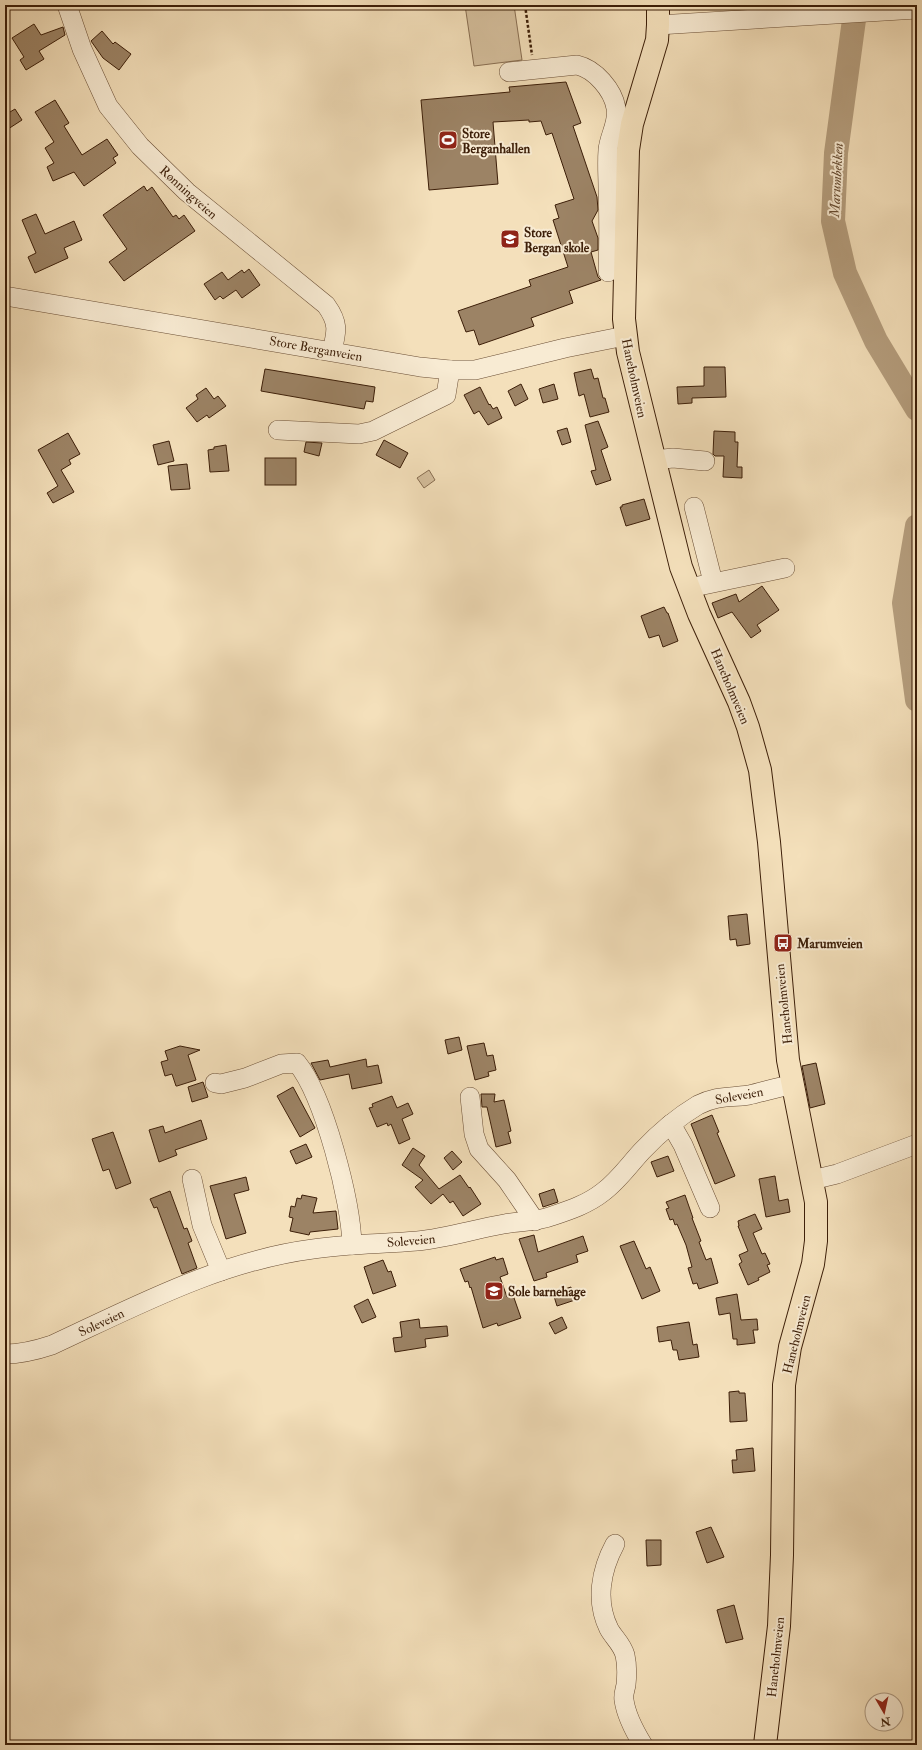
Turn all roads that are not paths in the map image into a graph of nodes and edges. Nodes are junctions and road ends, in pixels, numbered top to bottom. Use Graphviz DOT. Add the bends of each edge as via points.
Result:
graph roads {
  1 [pos="67,5"];
  2 [pos="917,9"];
  3 [pos="658,15"];
  4 [pos="509,72"];
  5 [pos="624,123"];
  6 [pos="5,296"];
  7 [pos="625,336"];
  8 [pos="332,351"];
  9 [pos="450,370"];
  10 [pos="278,430"];
  11 [pos="654,460"];
  12 [pos="705,460"];
  13 [pos="694,507"];
  14 [pos="785,568"];
  15 [pos="713,582"];
  16 [pos="689,588"];
  17 [pos="215,1083"];
  18 [pos="792,1085"];
  19 [pos="470,1097"];
  20 [pos="671,1124"];
  21 [pos="917,1144"];
  22 [pos="192,1179"];
  23 [pos="812,1180"];
  24 [pos="710,1208"];
  25 [pos="536,1221"];
  26 [pos="352,1244"];
  27 [pos="221,1271"];
  28 [pos="5,1354"];
  29 [pos="615,1544"];
  30 [pos="643,1745"];
  31 [pos="765,1745"];
  1 -- 8 [label="street, Rønningveien" via="82,49 108,106 140,146 187,192 326,305 333,314 337,326"];
  2 -- 3 [label="street"];
  3 -- 5 [label="main road, Haneholmveien" via="654,51"];
  4 -- 5 [label="street, Haneholmveien" via="577,65 591,70 605,85"];
  5 -- 7 [label="main road, Haneholmveien" via="628,150 614,260"];
  6 -- 8 [label="street, Store Berganveien"];
  7 -- 9 [label="street, Store Berganveien" via="475,370"];
  7 -- 11 [label="main road, Haneholmveien"];
  8 -- 9 [label="street, Store Berganveien"];
  9 -- 10 [label="street" via="446,395 373,431 359,434"];
  11 -- 12 [label="street"];
  11 -- 16 [label="main road, Haneholmveien" via="675,546"];
  13 -- 15 [label="street"];
  14 -- 15 [label="street"];
  15 -- 16 [label="street"];
  16 -- 18 [label="main road, Haneholmveien" via="739,702 760,770"];
  17 -- 26 [label="street" via="245,1078 281,1064 297,1063 305,1072 328,1129 340,1173"];
  18 -- 20 [label="street, Soleveien" via="714,1098"];
  18 -- 23 [label="main road, Haneholmveien"];
  19 -- 25 [label="street" via="474,1134 479,1149 507,1180"];
  20 -- 24 [label="street" via="683,1145"];
  20 -- 25 [label="street, Soleveien" via="644,1148 604,1192 570,1210"];
  21 -- 23 [label="street" via="837,1174"];
  22 -- 27 [label="street" via="202,1225"];
  23 -- 31 [label="main road, Haneholmveien" via="817,1215 814,1255 790,1347 784,1385 779,1626"];
  25 -- 26 [label="street, Soleveien" via="506,1224 449,1237 417,1241"];
  26 -- 27 [label="street, Soleveien" via="252,1261"];
  27 -- 28 [label="street, Soleveien" via="159,1295 52,1345"];
  29 -- 30 [label="street" via="601,1584 601,1603 609,1629 623,1648 626,1676 624,1700 634,1729"];
}
